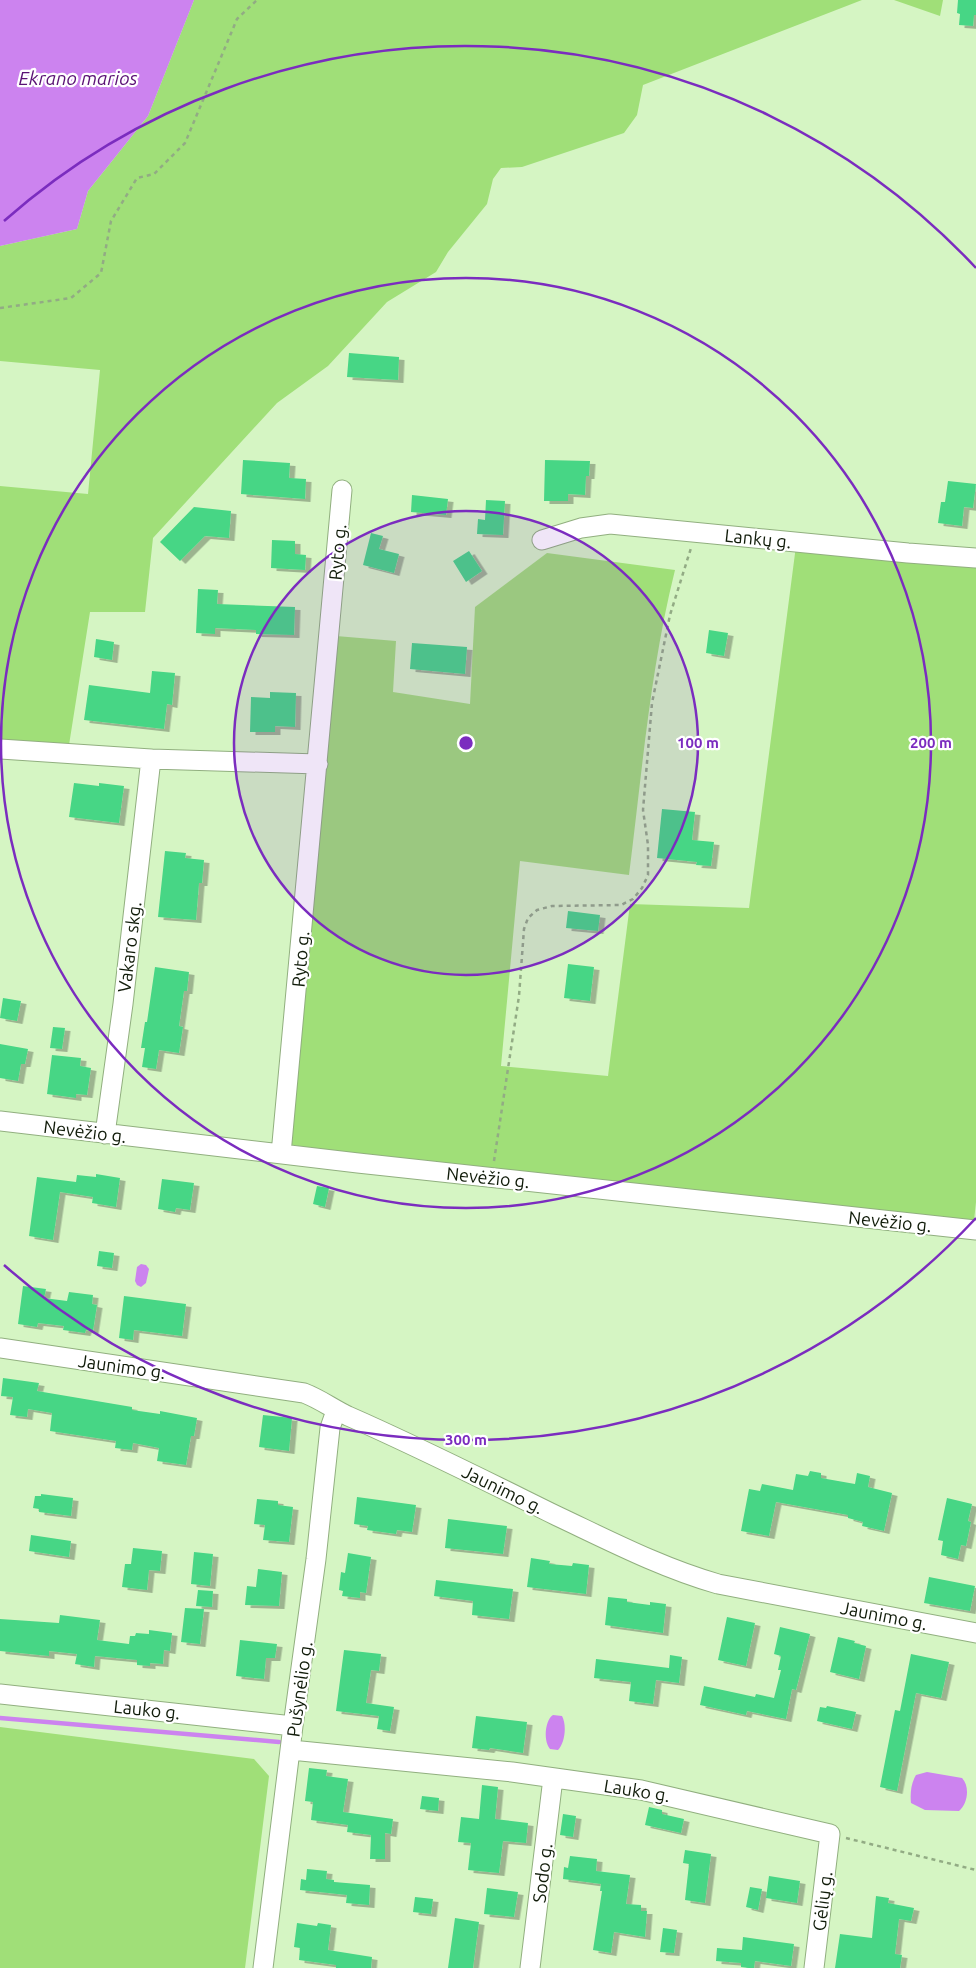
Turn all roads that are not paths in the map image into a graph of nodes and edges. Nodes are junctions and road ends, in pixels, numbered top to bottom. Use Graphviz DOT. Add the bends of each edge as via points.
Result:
graph roads {
  1 [pos="342,490"];
  2 [pos="542,540"];
  3 [pos="976,558"];
  4 [pos="0,749"];
  5 [pos="151,759"];
  6 [pos="318,764"];
  7 [pos="0,1121"];
  8 [pos="105,1134"];
  9 [pos="281,1154"];
  10 [pos="976,1230"];
  11 [pos="0,1348"];
  12 [pos="336,1411"];
  13 [pos="976,1633"];
  14 [pos="0,1694"];
  15 [pos="293,1726"];
  16 [pos="291,1750"];
  17 [pos="553,1778"];
  18 [pos="830,1834"];
  19 [pos="263,1968"];
  20 [pos="530,1968"];
  21 [pos="814,1968"];
  1 -- 6 [label="street, Ryto g."];
  2 -- 3 [label="street, Lankų g." via="581,528 610,524"];
  4 -- 5 [label="street"];
  5 -- 6 [label="street"];
  5 -- 8 [label="street, Vakaro skg."];
  6 -- 9 [label="street, Ryto g."];
  7 -- 8 [label="street, Nevėžio g."];
  8 -- 9 [label="street, Nevėžio g."];
  9 -- 10 [label="street, Nevėžio g."];
  11 -- 12 [label="street, Jaunimo g." via="292,1390 314,1396"];
  12 -- 13 [label="street, Jaunimo g." via="638,1554 696,1577 718,1584"];
  12 -- 15 [label="street, Pušynėlio g." via="330,1428"];
  14 -- 15 [label="street, Lauko g."];
  15 -- 16 [label="street, Pušynėlio g."];
  16 -- 17 [label="street, Lauko g."];
  16 -- 19 [label="street, Pušynėlio g."];
  17 -- 18 [label="street, Lauko g." via="662,1793"];
  17 -- 20 [label="street, Sodo g."];
  18 -- 21 [label="street, Gėlių g."];
}
